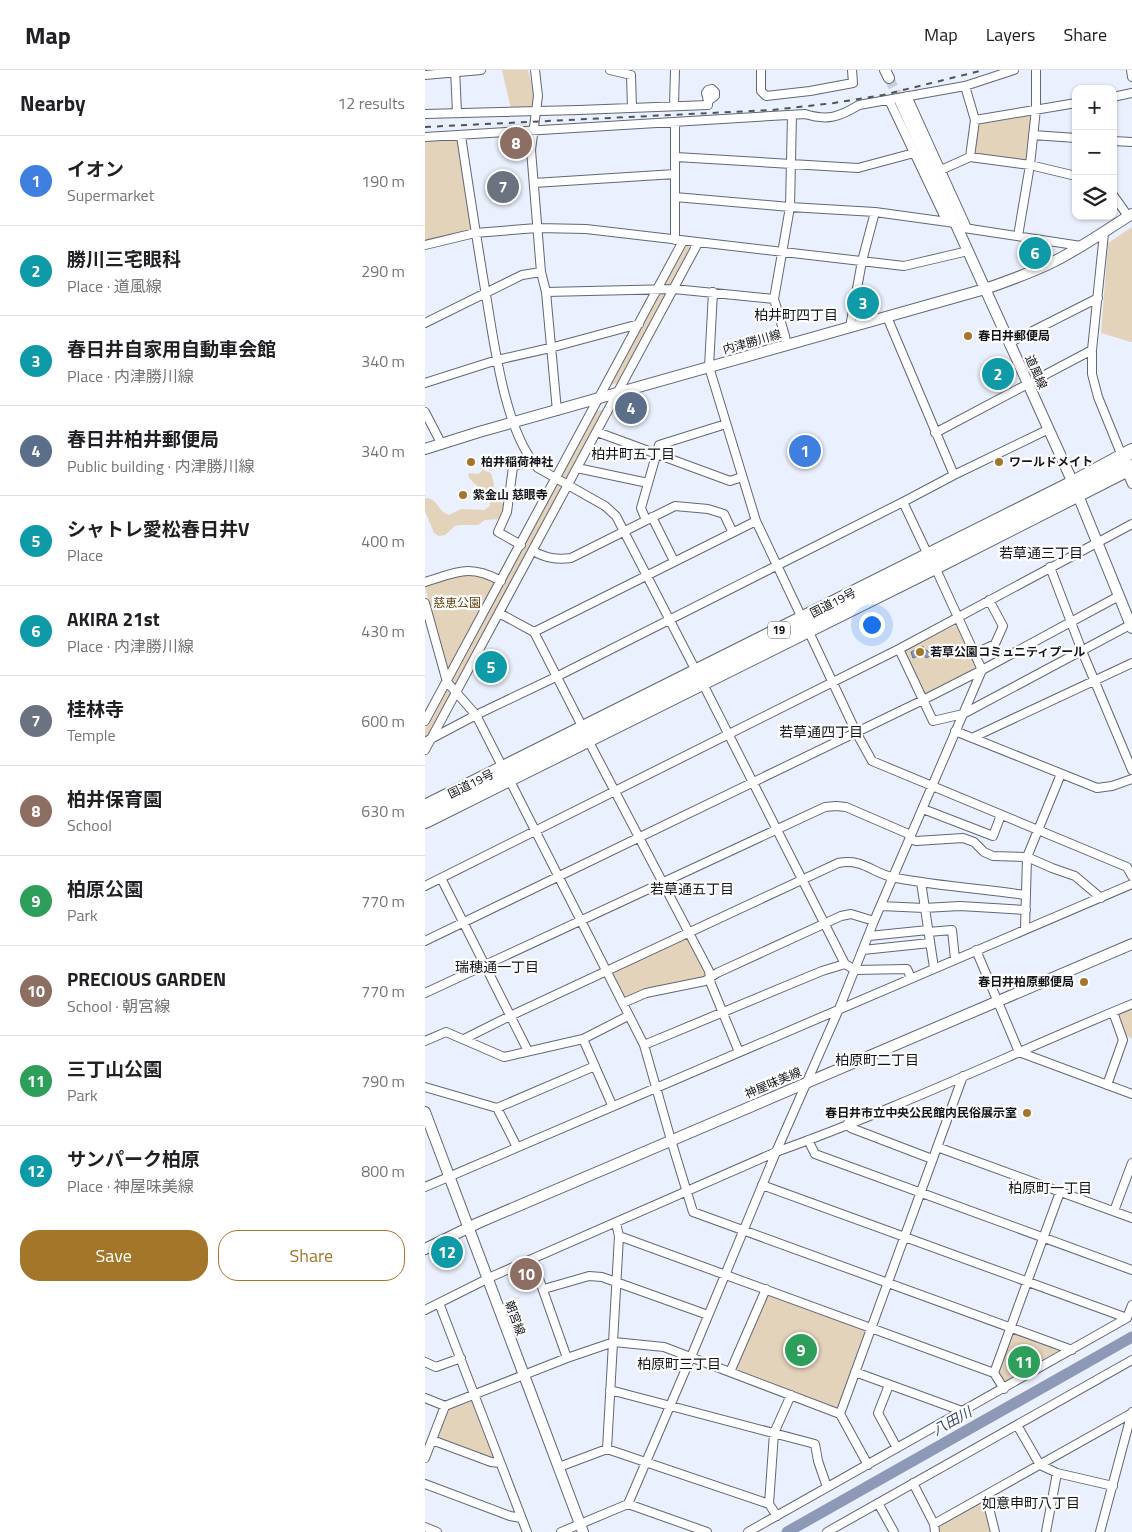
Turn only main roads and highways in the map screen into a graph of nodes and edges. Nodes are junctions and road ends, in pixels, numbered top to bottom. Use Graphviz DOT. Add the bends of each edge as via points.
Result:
graph roads {
  1 [pos="904,98"];
  2 [pos="1130,215"];
  3 [pos="985,289"];
  4 [pos="425,449"];
  5 [pos="1127,454"];
  6 [pos="1129,469"];
  7 [pos="1076,489"];
  8 [pos="1131,626"];
  9 [pos="506,773"];
  10 [pos="425,807"];
  11 [pos="425,821"];
  12 [pos="1132,944"];
  13 [pos="425,1112"];
  14 [pos="429,1136"];
  15 [pos="468,1227"];
  16 [pos="425,1249"];
  17 [pos="582,1528"];
  1 -- 3 [label="main road, 道風線"];
  2 -- 3 [label="main road, 内津勝川線" via="1055,261"];
  3 -- 4 [label="main road, 内津勝川線"];
  3 -- 7 [label="main road, 道風線"];
  5 -- 7 [label="highway, 国道19号 / 19"];
  6 -- 7 [label="highway, 国道19号 / 19"];
  7 -- 8 [label="main road, 道風線"];
  7 -- 9 [label="highway, 国道19号 / 19"];
  9 -- 10 [label="highway, 国道19号 / 19"];
  9 -- 11 [label="highway, 国道19号 / 19"];
  12 -- 15 [label="main road, 神屋味美線"];
  13 -- 14 [label="main road, 朝宮線"];
  14 -- 15 [label="main road, 朝宮線" via="449,1175"];
  15 -- 16 [label="main road, 神屋味美線"];
  15 -- 17 [label="main road, 朝宮線"];
}
